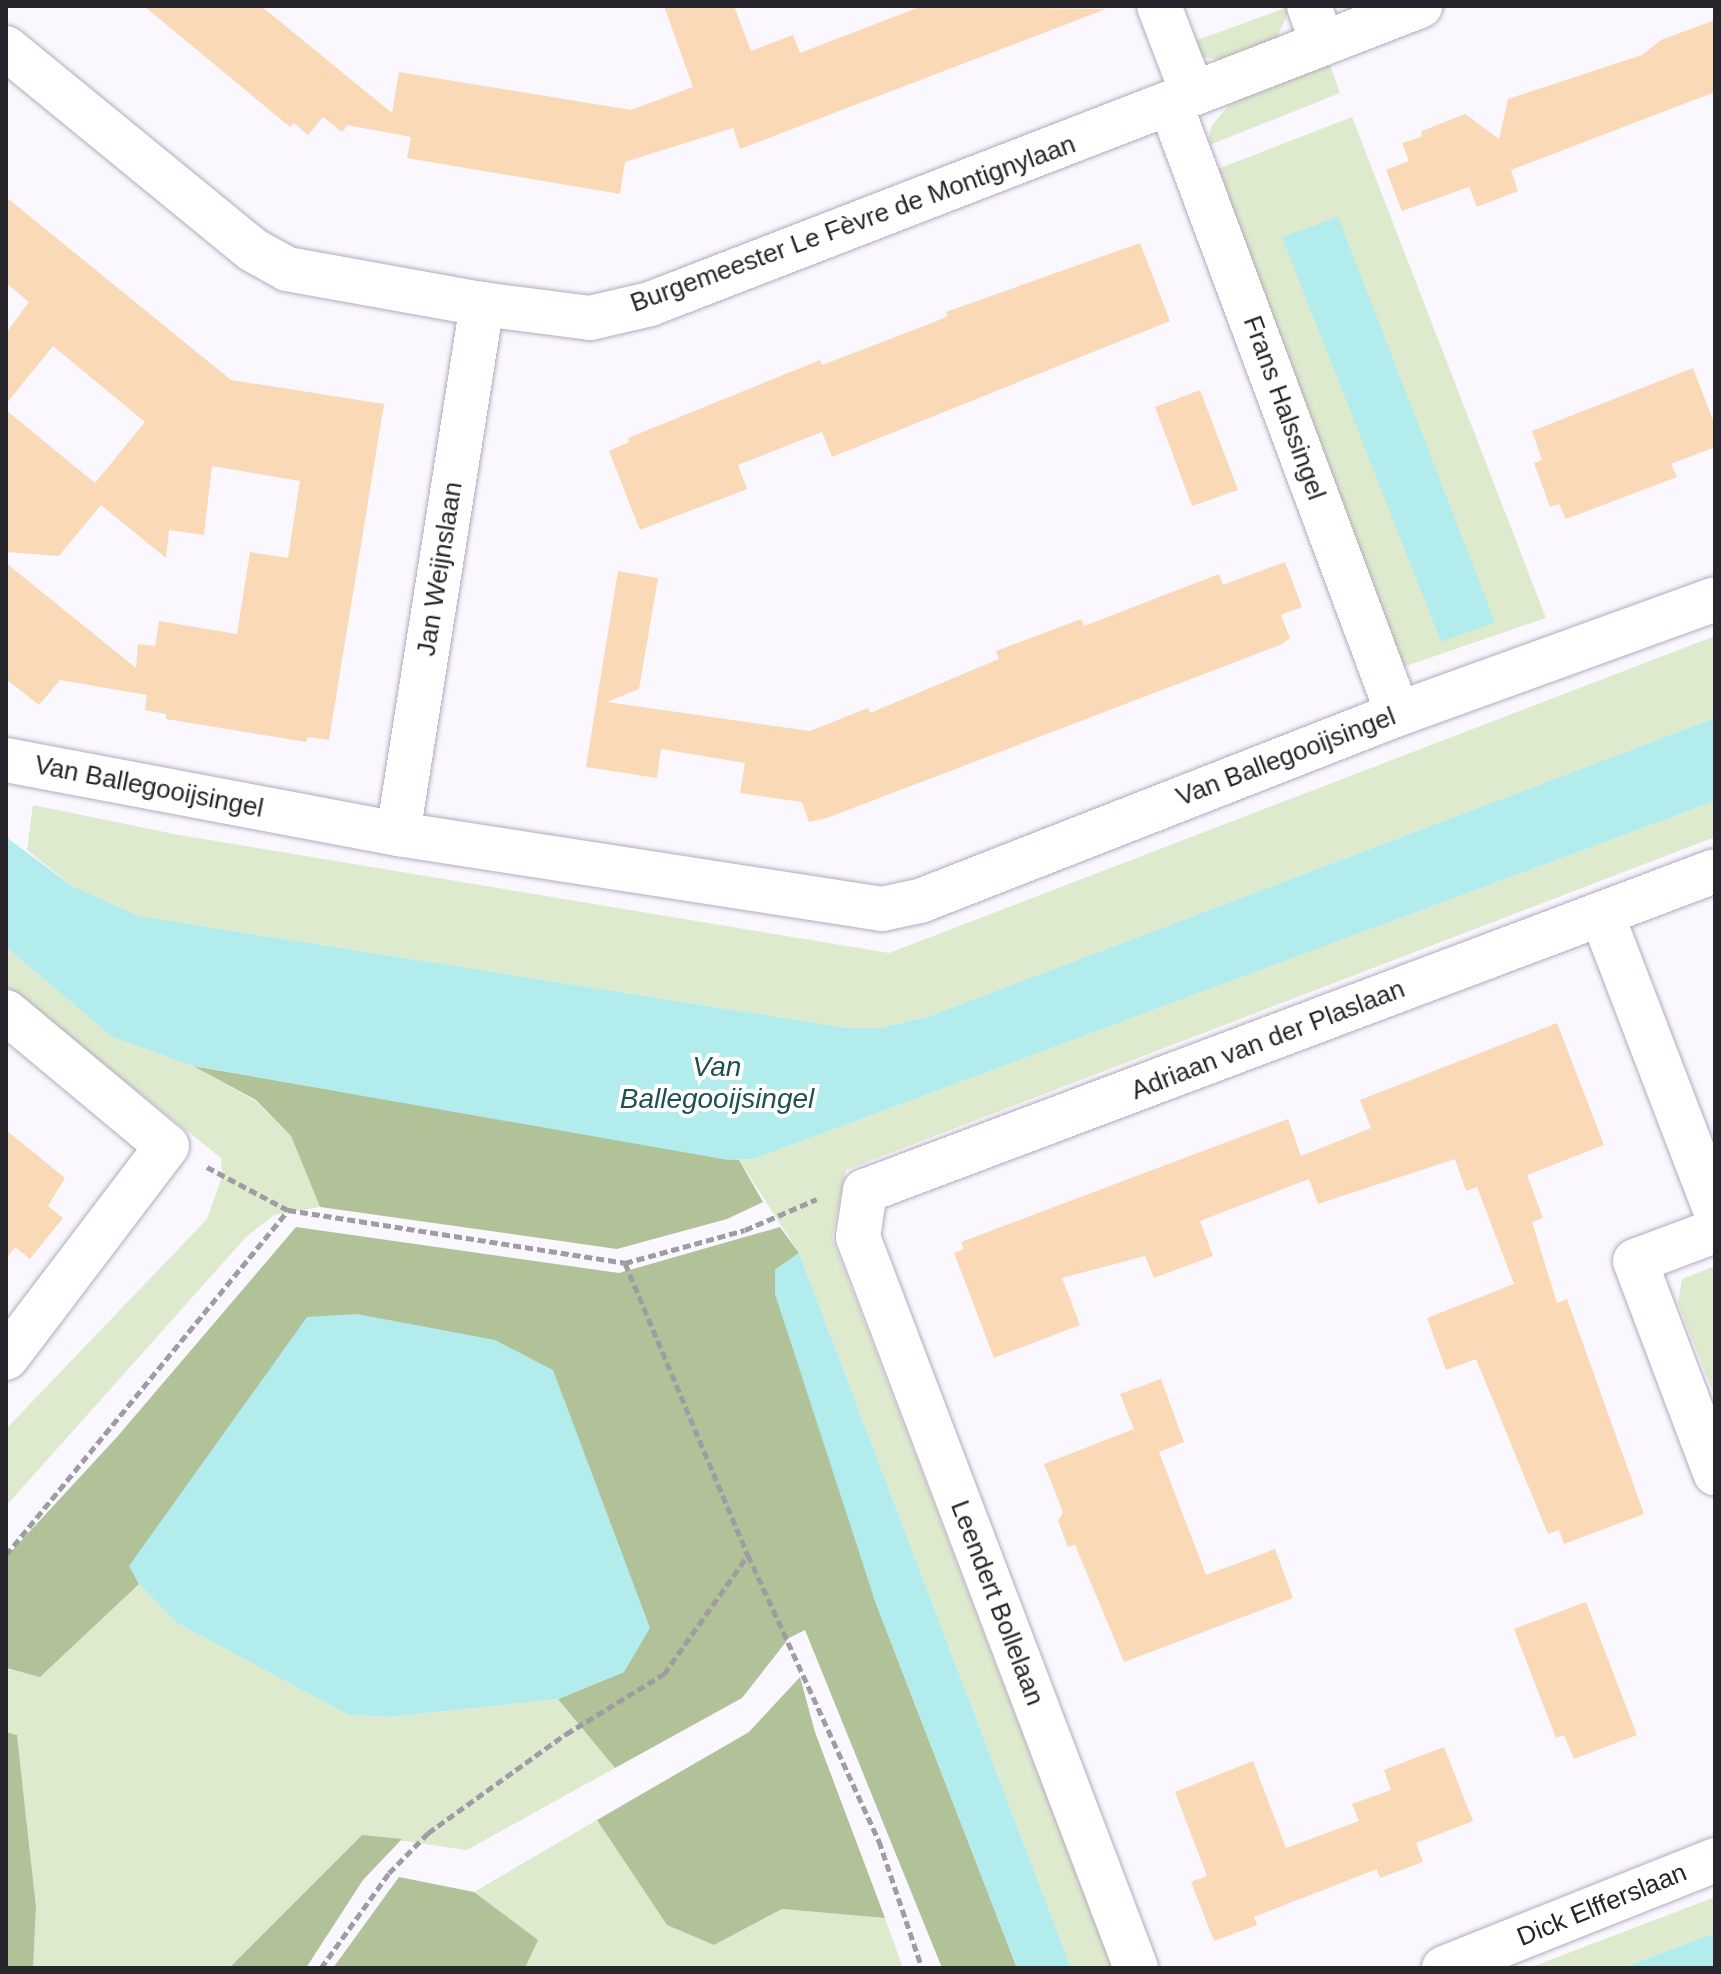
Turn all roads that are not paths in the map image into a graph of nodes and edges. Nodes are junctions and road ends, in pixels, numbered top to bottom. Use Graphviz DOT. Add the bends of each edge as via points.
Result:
graph roads {
  1 [pos="1159,6"];
  2 [pos="1420,6"];
  3 [pos="1316,24"];
  4 [pos="6,48"];
  5 [pos="1181,97"];
  6 [pos="482,304"];
  7 [pos="1715,599"];
  8 [pos="1398,714"];
  9 [pos="6,760"];
  10 [pos="398,834"];
  11 [pos="1715,871"];
  12 [pos="1602,915"];
  13 [pos="6,1012"];
  14 [pos="1715,1209"];
  15 [pos="860,1223"];
  16 [pos="1715,1231"];
  17 [pos="6,1358"];
  18 [pos="1715,1473"];
  19 [pos="1715,1860"];
  20 [pos="1136,1968"];
  21 [pos="1444,1968"];
  1 -- 5 [label="street, Frans Halssingel"];
  2 -- 3 [label="street, Burgemeester Le Fèvre de Montignylaan"];
  3 -- 5 [label="street, Burgemeester Le Fèvre de Montignylaan"];
  4 -- 6 [label="street, Burgemeester Le Fèvre de Montignylaan" via="253,250 287,269"];
  5 -- 6 [label="street, Burgemeester Le Fèvre de Montignylaan" via="650,304 590,318"];
  5 -- 8 [label="street, Frans Halssingel"];
  6 -- 10 [label="street, Jan Weijnslaan"];
  7 -- 8 [label="street, Van Ballegooijsingel"];
  8 -- 10 [label="street, Van Ballegooijsingel" via="920,901 882,909"];
  9 -- 10 [label="street, Van Ballegooijsingel"];
  11 -- 12 [label="street, Adriaan van der Plaslaan"];
  12 -- 14 [label="street"];
  12 -- 15 [label="street, Adriaan van der Plaslaan" via="865,1191"];
  13 -- 17 [label="street" via="167,1146"];
  15 -- 20 [label="street, Leendert Bollelaan"];
  16 -- 18 [label="street" via="1635,1261"];
  19 -- 21 [label="street, Dick Elfferslaan"];
}
